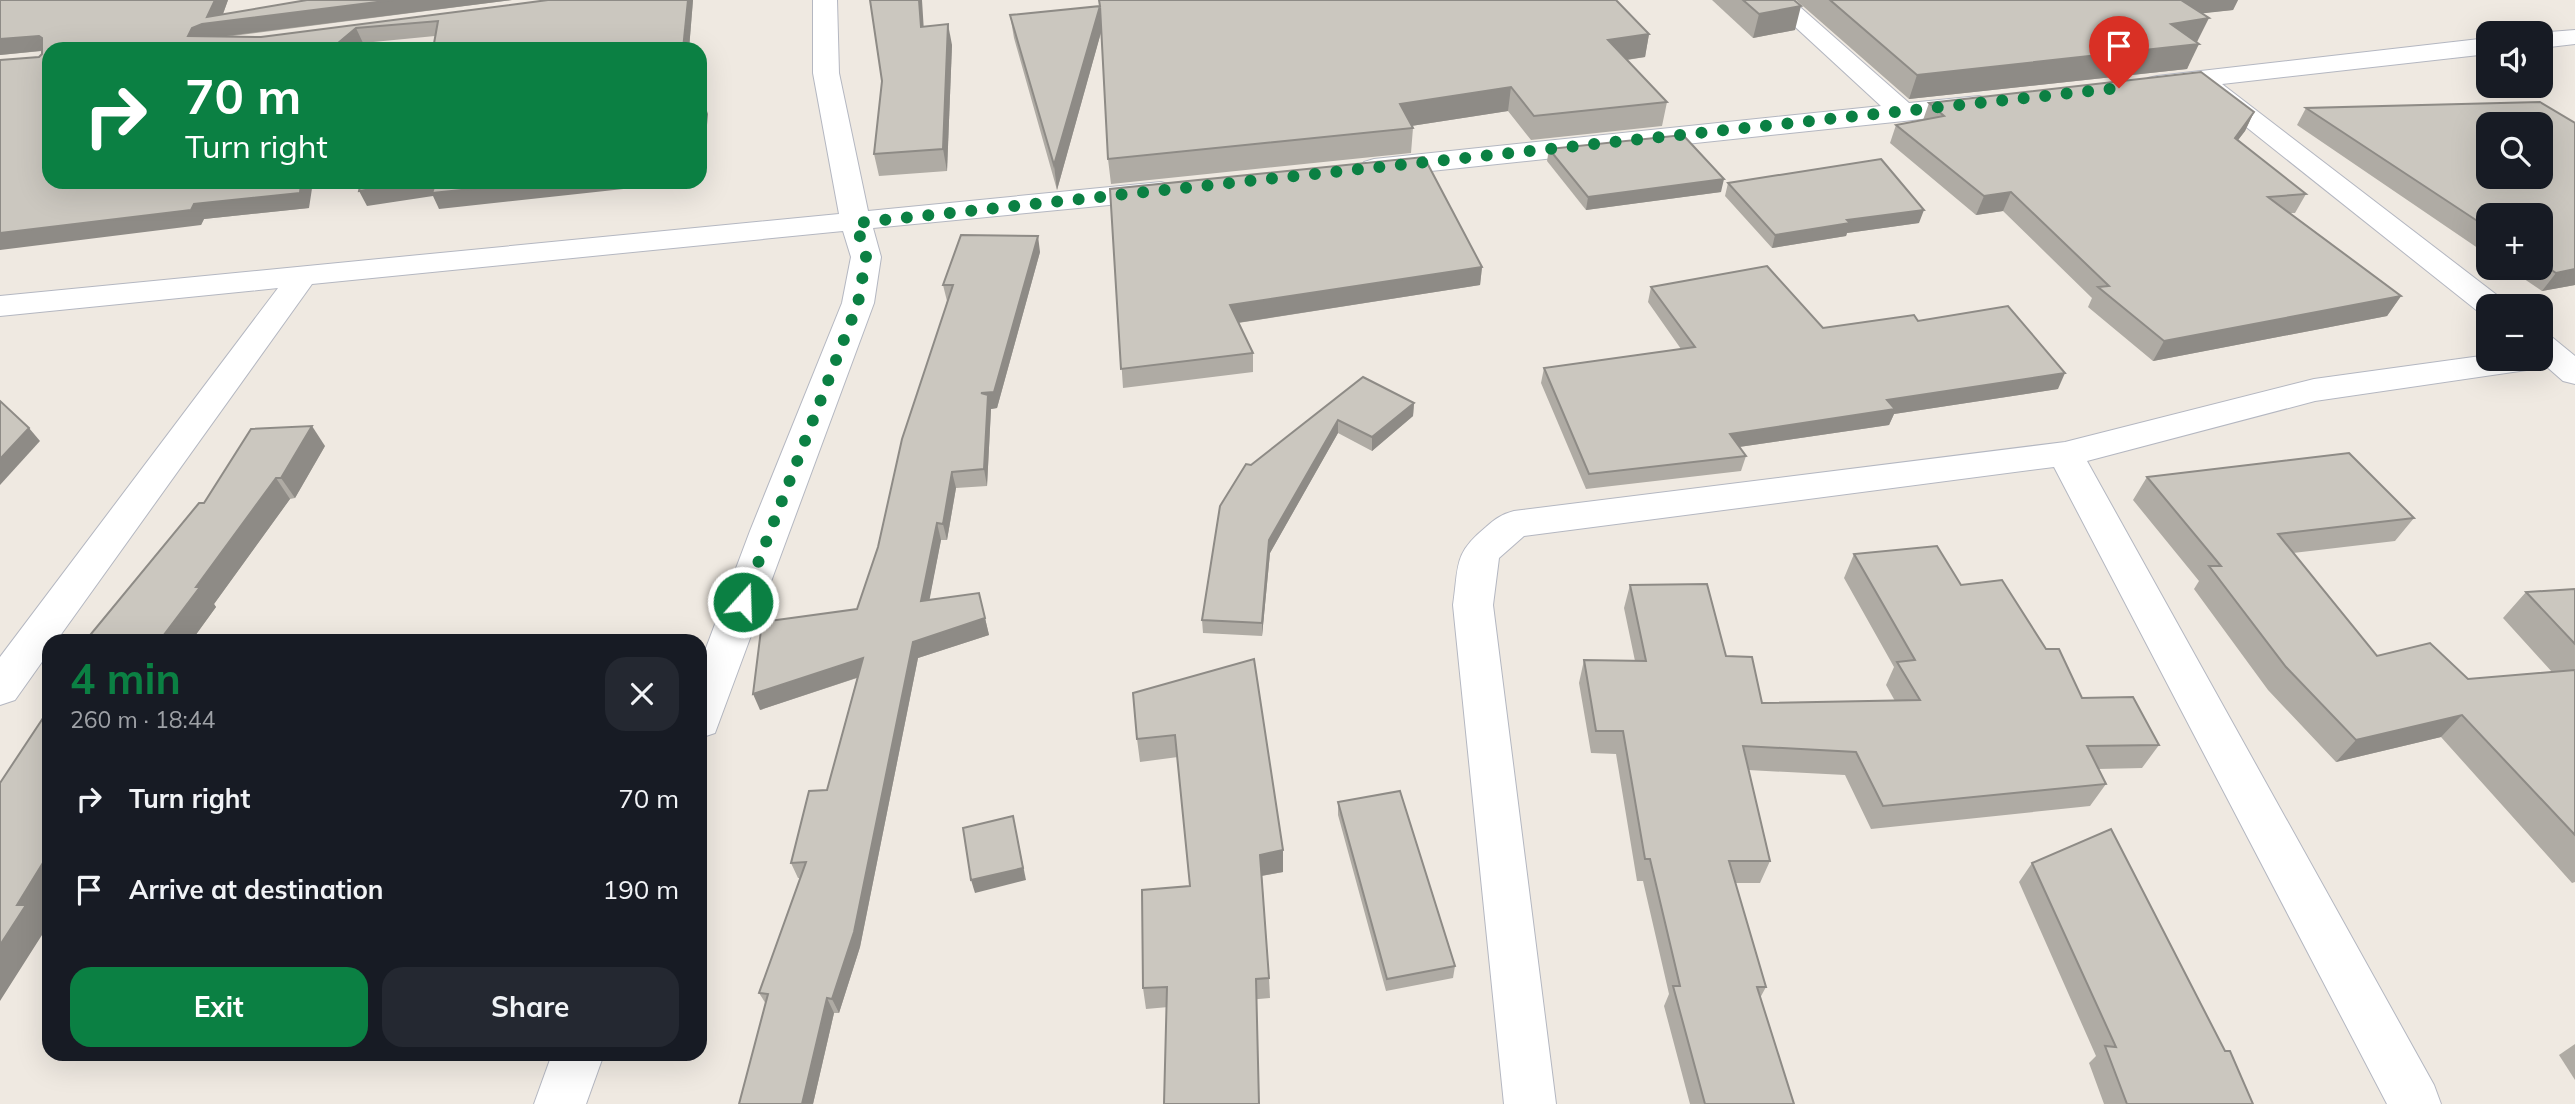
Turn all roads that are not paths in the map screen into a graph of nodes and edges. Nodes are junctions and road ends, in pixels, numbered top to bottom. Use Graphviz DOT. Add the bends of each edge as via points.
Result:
graph roads {
  1 [pos="825,0"];
  2 [pos="1778,0"];
  3 [pos="2575,37"];
  4 [pos="2553,39"];
  5 [pos="2476,47"];
  6 [pos="2199,79"];
  7 [pos="2132,86"];
  8 [pos="1998,102"];
  9 [pos="1904,113"];
  10 [pos="1353,171"];
  11 [pos="1187,188"];
  12 [pos="856,223"];
  13 [pos="304,274"];
  14 [pos="2476,294"];
  15 [pos="0,306"];
  16 [pos="2554,358"];
  17 [pos="2065,454"];
  18 [pos="0,688"];
  19 [pos="707,702"];
  20 [pos="575,1061"];
  21 [pos="560,1104"];
  22 [pos="1530,1104"];
  23 [pos="2415,1104"];
  1 -- 12 [label="street" via="826,74"];
  2 -- 9 [label="street"];
  3 -- 4 [label="street"];
  5 -- 6 [label="street"];
  6 -- 7 [label="street"];
  6 -- 14 [label="street"];
  8 -- 9 [label="street"];
  9 -- 10 [label="street"];
  11 -- 12 [label="street"];
  12 -- 13 [label="street"];
  12 -- 19 [label="street" via="866,257 858,303"];
  13 -- 15 [label="street"];
  13 -- 18 [label="street"];
  16 -- 17 [label="street" via="2314,390"];
  17 -- 22 [label="street" via="1514,524 1480,553 1473,605"];
  17 -- 23 [label="street"];
  20 -- 21 [label="street"];
}
